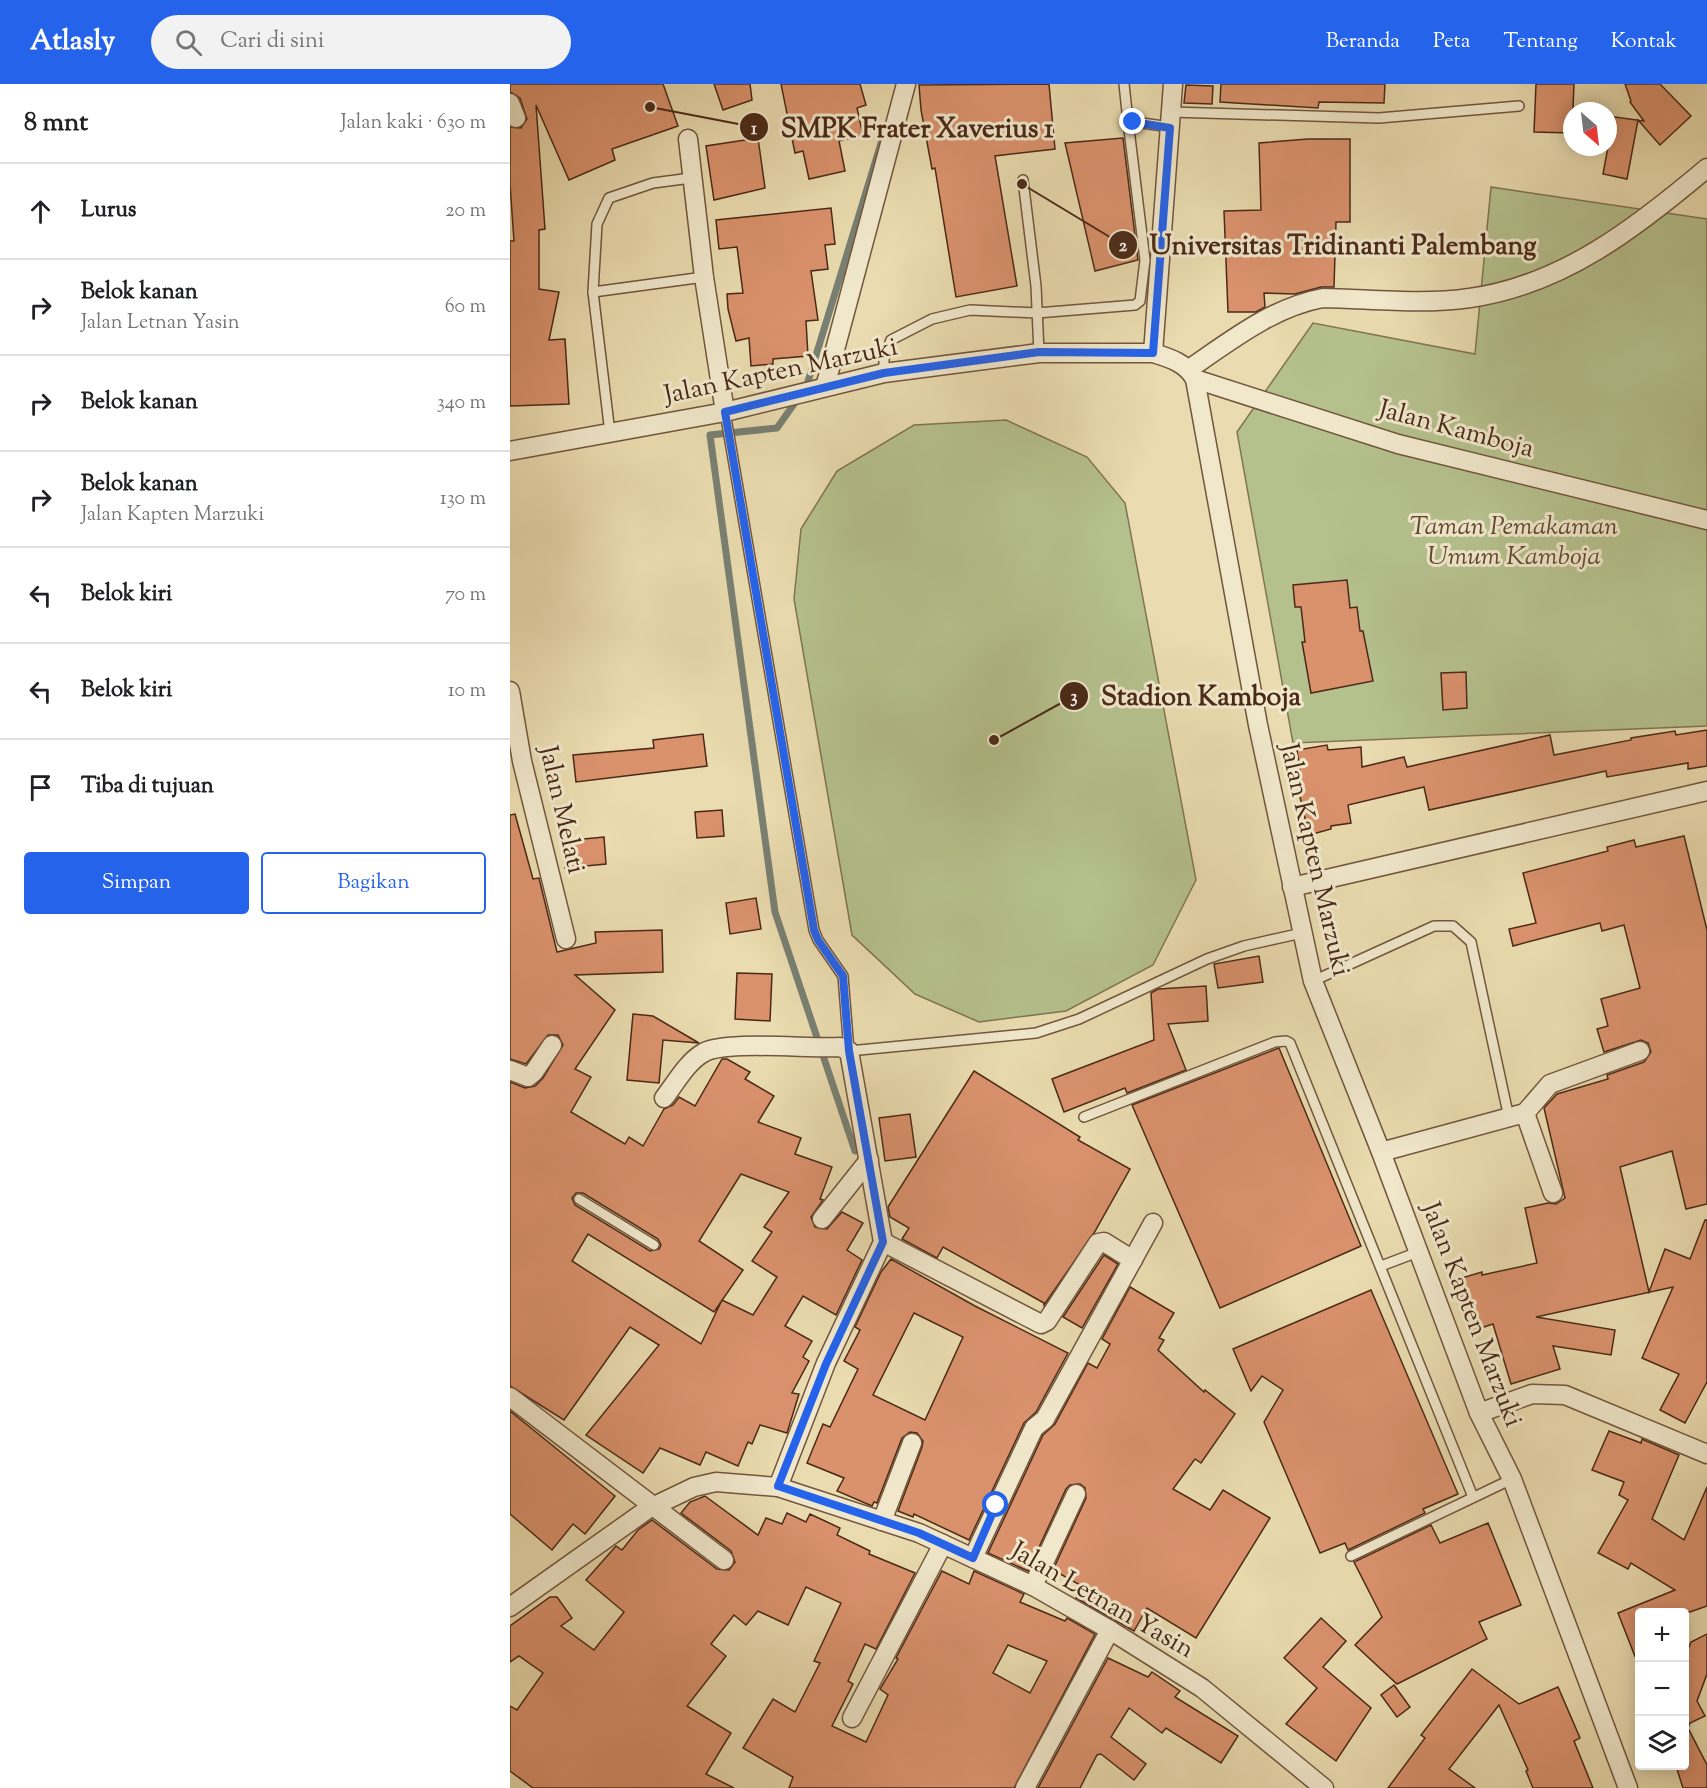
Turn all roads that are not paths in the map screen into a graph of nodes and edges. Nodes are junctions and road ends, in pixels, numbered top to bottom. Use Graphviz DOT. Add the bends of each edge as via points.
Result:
graph roads {
  1 [pos="906,84"];
  2 [pos="1124,84"];
  3 [pos="1173,84"];
  4 [pos="1519,106"];
  5 [pos="1171,120"];
  6 [pos="1128,121"];
  7 [pos="688,139"];
  8 [pos="1707,168"];
  9 [pos="691,178"];
  10 [pos="1023,180"];
  11 [pos="704,277"];
  12 [pos="593,292"];
  13 [pos="1037,313"];
  14 [pos="1039,352"];
  15 [pos="1153,353"];
  16 [pos="884,373"];
  17 [pos="1192,374"];
  18 [pos="820,388"];
  19 [pos="726,417"];
  20 [pos="610,433"];
  21 [pos="510,451"];
  22 [pos="1707,520"];
  23 [pos="510,691"];
  24 [pos="516,763"];
  25 [pos="1707,790"];
  26 [pos="1292,887"];
  27 [pos="1302,933"];
  28 [pos="566,939"];
  29 [pos="1312,981"];
  30 [pos="552,1045"];
  31 [pos="845,1049"];
  32 [pos="1640,1051"];
  33 [pos="510,1070"];
  34 [pos="664,1098"];
  35 [pos="1517,1116"];
  36 [pos="1084,1117"];
  37 [pos="1381,1152"];
  38 [pos="869,1160"];
  39 [pos="1553,1193"];
  40 [pos="579,1199"];
  41 [pos="822,1219"];
  42 [pos="1153,1223"];
  43 [pos="883,1242"];
  44 [pos="654,1245"];
  45 [pos="1418,1252"];
  46 [pos="1133,1260"];
  47 [pos="1381,1266"];
  48 [pos="510,1397"];
  49 [pos="1479,1413"];
  50 [pos="912,1443"];
  51 [pos="1707,1454"];
  52 [pos="1512,1479"];
  53 [pos="778,1486"];
  54 [pos="1076,1494"];
  55 [pos="1473,1497"];
  56 [pos="654,1506"];
  57 [pos="882,1521"];
  58 [pos="943,1544"];
  59 [pos="1351,1556"];
  60 [pos="973,1558"];
  61 [pos="724,1560"];
  62 [pos="1033,1586"];
  63 [pos="510,1607"];
  64 [pos="1110,1630"];
  65 [pos="852,1718"];
  66 [pos="1025,1788"];
  67 [pos="1324,1788"];
  68 [pos="1628,1788"];
  1 -- 18 [label="street"];
  2 -- 6 [label="lane"];
  3 -- 5 [label="street"];
  4 -- 5 [label="lane" via="1379,118"];
  5 -- 6 [label="lane"];
  5 -- 15 [label="street"];
  6 -- 13 [label="lane" via="1145,260 1140,301 1134,305"];
  7 -- 9 [label="street"];
  8 -- 17 [label="street" via="1663,206 1553,276 1514,290 1469,298 1306,301 1283,310"];
  9 -- 11 [label="street"];
  9 -- 12 [label="lane" via="653,183 609,198 597,224"];
  10 -- 13 [label="lane"];
  11 -- 12 [label="lane"];
  11 -- 19 [label="street"];
  12 -- 20 [label="lane"];
  13 -- 14 [label="lane"];
  13 -- 16 [label="lane" via="986,309 932,319 891,340"];
  14 -- 15 [label="street, Jalan Kapten Marzuki"];
  14 -- 16 [label="street, Jalan Kapten Marzuki"];
  15 -- 17 [label="street, Jalan Kapten Marzuki" via="1170,358"];
  16 -- 18 [label="street, Jalan Kapten Marzuki"];
  17 -- 22 [label="street, Jalan Kamboja" via="1398,444"];
  17 -- 26 [label="street, Jalan Kapten Marzuki"];
  18 -- 19 [label="street, Jalan Kapten Marzuki"];
  19 -- 20 [label="street, Jalan Kapten Marzuki"];
  19 -- 31 [label="lane" via="814,930 843,976"];
  20 -- 21 [label="street, Jalan Kapten Marzuki"];
  23 -- 24 [label="street, Jalan Melati"];
  24 -- 28 [label="street, Jalan Melati"];
  25 -- 26 [label="street"];
  26 -- 27 [label="street, Jalan Kapten Marzuki"];
  27 -- 29 [label="street, Jalan Kapten Marzuki"];
  27 -- 31 [label="lane" via="1207,959 1079,1019 1036,1033"];
  29 -- 35 [label="lane" via="1434,926 1453,927 1471,942"];
  29 -- 37 [label="street, Jalan Kapten Marzuki"];
  30 -- 33 [label="street" via="528,1077"];
  31 -- 34 [label="street" via="711,1049 697,1058"];
  31 -- 38 [label="street"];
  32 -- 35 [label="street" via="1550,1084"];
  35 -- 37 [label="street"];
  35 -- 39 [label="street"];
  36 -- 47 [label="lane" via="1286,1041 1294,1048"];
  37 -- 45 [label="street, Jalan Kapten Marzuki"];
  38 -- 41 [label="street"];
  38 -- 43 [label="street"];
  40 -- 44 [label="lane"];
  42 -- 46 [label="street"];
  43 -- 46 [label="street" via="1041,1324 1047,1321 1098,1243 1109,1245"];
  43 -- 53 [label="street" via="826,1364"];
  45 -- 47 [label="lane"];
  45 -- 49 [label="street, Jalan Kapten Marzuki"];
  46 -- 60 [label="street" via="1045,1419 1035,1428"];
  47 -- 55 [label="lane"];
  48 -- 56 [label="street"];
  49 -- 51 [label="street" via="1532,1394 1565,1395"];
  49 -- 52 [label="street, Jalan Kapten Marzuki"];
  50 -- 57 [label="street"];
  52 -- 55 [label="lane"];
  52 -- 68 [label="street, Jalan Kapten Marzuki"];
  53 -- 56 [label="street, Jalan Letnan Yasin" via="716,1482 694,1487"];
  53 -- 57 [label="street, Jalan Letnan Yasin"];
  54 -- 62 [label="street"];
  55 -- 59 [label="lane"];
  56 -- 61 [label="street"];
  56 -- 63 [label="street, Jalan Letnan Yasin"];
  57 -- 58 [label="street, Jalan Letnan Yasin"];
  58 -- 60 [label="street, Jalan Letnan Yasin"];
  58 -- 65 [label="street"];
  60 -- 62 [label="street, Jalan Letnan Yasin"];
  62 -- 64 [label="street, Jalan Letnan Yasin"];
  64 -- 66 [label="street"];
  64 -- 67 [label="street, Jalan Letnan Yasin" via="1202,1688"];
}
